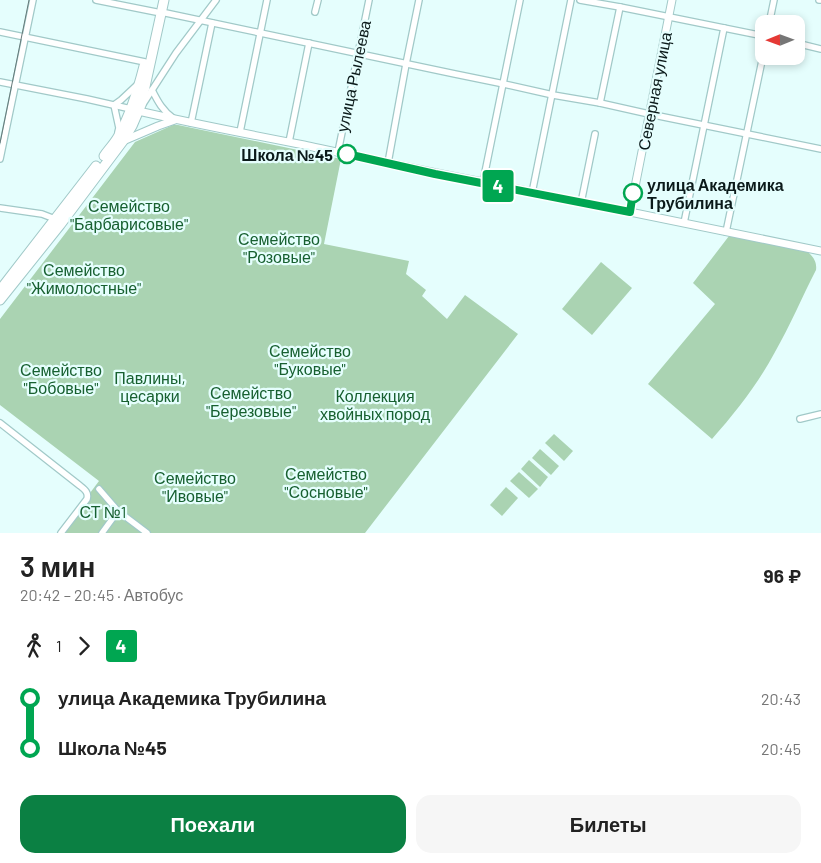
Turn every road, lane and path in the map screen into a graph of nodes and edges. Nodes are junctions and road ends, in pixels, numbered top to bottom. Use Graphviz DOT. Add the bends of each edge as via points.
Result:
graph roads {
  1 [pos="32,0"];
  2 [pos="96,0"];
  3 [pos="159,0"];
  4 [pos="164,0"];
  5 [pos="216,0"];
  6 [pos="268,0"];
  7 [pos="318,0"];
  8 [pos="369,0"];
  9 [pos="419,0"];
  10 [pos="520,0"];
  11 [pos="571,0"];
  12 [pos="580,0"];
  13 [pos="672,0"];
  14 [pos="774,0"];
  15 [pos="620,7"];
  16 [pos="159,12"];
  17 [pos="315,12"];
  18 [pos="771,15"];
  19 [pos="668,17"];
  20 [pos="200,20"];
  21 [pos="212,23"];
  22 [pos="724,28"];
  23 [pos="0,32"];
  24 [pos="261,33"];
  25 [pos="755,34"];
  26 [pos="25,37"];
  27 [pos="309,44"];
  28 [pos="805,45"];
  29 [pos="821,49"];
  30 [pos="358,54"];
  31 [pos="145,62"];
  32 [pos="406,64"];
  33 [pos="761,65"];
  34 [pos="161,75"];
  35 [pos="144,77"];
  36 [pos="0,82"];
  37 [pos="504,84"];
  38 [pos="15,85"];
  39 [pos="152,90"];
  40 [pos="553,95"];
  41 [pos="600,103"];
  42 [pos="114,105"];
  43 [pos="137,108"];
  44 [pos="649,114"];
  45 [pos="175,120"];
  46 [pos="191,123"];
  47 [pos="704,125"];
  48 [pos="240,132"];
  49 [pos="595,134"];
  50 [pos="747,134"];
  51 [pos="120,139"];
  52 [pos="289,142"];
  53 [pos="821,148"];
  54 [pos="338,152"];
  55 [pos="0,159"];
  56 [pos="388,163"];
  57 [pos="483,182"];
  58 [pos="532,193"];
  59 [pos="581,203"];
  60 [pos="0,208"];
  61 [pos="630,212"];
  62 [pos="55,219"];
  63 [pos="684,223"];
  64 [pos="726,232"];
  65 [pos="821,251"];
  66 [pos="0,290"];
  67 [pos="0,300"];
  68 [pos="821,414"];
  69 [pos="800,419"];
  70 [pos="0,423"];
  71 [pos="99,489"];
  72 [pos="118,511"];
  73 [pos="61,533"];
  74 [pos="102,533"];
  75 [pos="147,533"];
  1 -- 26 [label="street"];
  2 -- 16 [label="street"];
  3 -- 16 [label="highway"];
  4 -- 16 [label="highway"];
  5 -- 20 [label="street"];
  6 -- 24 [label="street"];
  7 -- 17 [label="street"];
  8 -- 30 [label="street, улица Рылеева"];
  9 -- 32 [label="street"];
  10 -- 37 [label="street"];
  11 -- 40 [label="street"];
  12 -- 15 [label="street"];
  13 -- 19 [label="main road, Северная улица"];
  14 -- 18 [label="street"];
  15 -- 19 [label="street"];
  15 -- 41 [label="street"];
  16 -- 20 [label="street"];
  16 -- 31 [label="highway"];
  16 -- 35 [label="highway"];
  19 -- 22 [label="street"];
  19 -- 44 [label="main road, Северная улица"];
  20 -- 21 [label="street"];
  20 -- 34 [label="street"];
  21 -- 24 [label="street"];
  21 -- 46 [label="street"];
  22 -- 25 [label="street"];
  22 -- 47 [label="street"];
  23 -- 26 [label="street"];
  24 -- 27 [label="street"];
  24 -- 48 [label="street"];
  26 -- 31 [label="street"];
  26 -- 38 [label="street"];
  27 -- 30 [label="street"];
  27 -- 52 [label="street"];
  28 -- 29 [label="street"];
  30 -- 32 [label="street"];
  30 -- 54 [label="street, улица Рылеева"];
  31 -- 35 [label="highway"];
  32 -- 37 [label="street"];
  32 -- 56 [label="street"];
  33 -- 50 [label="street"];
  34 -- 35 [label="street"];
  34 -- 39 [label="street"];
  35 -- 42 [label="street"];
  35 -- 43 [label="highway"];
  36 -- 38 [label="street"];
  37 -- 40 [label="street"];
  37 -- 57 [label="street"];
  38 -- 42 [label="street"];
  38 -- 55 [label="street"];
  39 -- 43 [label="street"];
  39 -- 45 [label="street" via="165,113"];
  40 -- 41 [label="street"];
  40 -- 58 [label="street"];
  41 -- 44 [label="street"];
  42 -- 43 [label="street"];
  42 -- 51 [label="street"];
  43 -- 45 [label="main road"];
  43 -- 51 [label="highway"];
  44 -- 47 [label="street"];
  44 -- 61 [label="main road, Северная улица"];
  45 -- 46 [label="main road"];
  45 -- 51 [label="main road"];
  46 -- 48 [label="main road"];
  47 -- 50 [label="street"];
  47 -- 63 [label="street"];
  48 -- 52 [label="main road"];
  49 -- 59 [label="street"];
  50 -- 53 [label="street"];
  50 -- 64 [label="street"];
  51 -- 62 [label="highway"];
  51 -- 67 [label="highway" via="60,225"];
  52 -- 54 [label="main road"];
  54 -- 56 [label="main road"];
  56 -- 57 [label="main road"];
  57 -- 58 [label="main road"];
  58 -- 59 [label="main road"];
  59 -- 61 [label="main road"];
  60 -- 62 [label="street"];
  61 -- 63 [label="main road"];
  62 -- 66 [label="highway"];
  63 -- 64 [label="main road"];
  64 -- 65 [label="main road"];
  68 -- 69 [label="street"];
  70 -- 73 [label="street" via="87,492 88,499"];
  71 -- 72 [label="street"];
  72 -- 74 [label="street"];
  72 -- 75 [label="street"];
}
